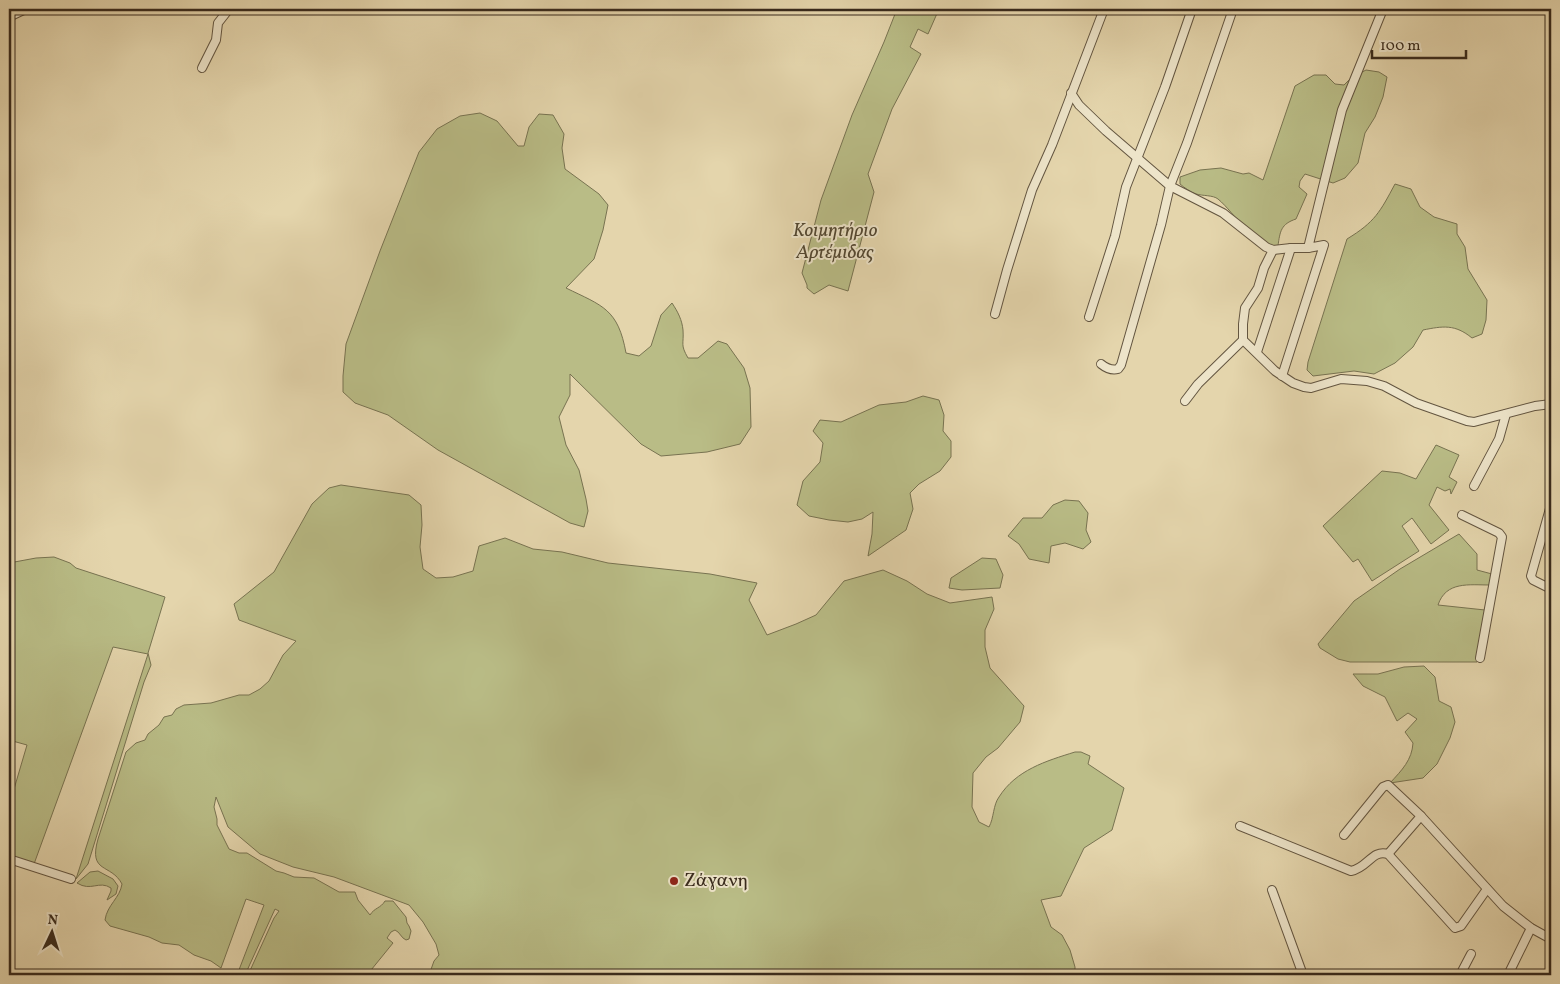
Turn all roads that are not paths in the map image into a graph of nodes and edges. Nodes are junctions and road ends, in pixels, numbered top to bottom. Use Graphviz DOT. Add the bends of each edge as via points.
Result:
graph roads {
  1 [pos="26,9"];
  2 [pos="229,9"];
  3 [pos="1104,9"];
  4 [pos="1192,9"];
  5 [pos="1233,9"];
  6 [pos="1383,9"];
  7 [pos="9,17"];
  8 [pos="202,68"];
  9 [pos="1071,94"];
  10 [pos="1137,159"];
  11 [pos="1170,186"];
  12 [pos="1291,248"];
  13 [pos="1308,248"];
  14 [pos="1273,250"];
  15 [pos="995,314"];
  16 [pos="1090,318"];
  17 [pos="1243,340"];
  18 [pos="1257,352"];
  19 [pos="1101,364"];
  20 [pos="1282,376"];
  21 [pos="1184,401"];
  22 [pos="1551,404"];
  23 [pos="1506,414"];
  24 [pos="1474,486"];
  25 [pos="1551,505"];
  26 [pos="1462,515"];
  27 [pos="1551,589"];
  28 [pos="1480,658"];
  29 [pos="1421,816"];
  30 [pos="1240,826"];
  31 [pos="1344,835"];
  32 [pos="1388,854"];
  33 [pos="9,859"];
  34 [pos="71,880"];
  35 [pos="1487,889"];
  36 [pos="1272,890"];
  37 [pos="1531,928"];
  38 [pos="1551,939"];
  39 [pos="1471,954"];
  40 [pos="1303,975"];
  41 [pos="1460,975"];
  42 [pos="1508,975"];
  1 -- 7 [label="street"];
  2 -- 8 [label="street" via="218,23 215,43"];
  3 -- 9 [label="street"];
  4 -- 10 [label="street"];
  5 -- 11 [label="street"];
  6 -- 13 [label="street" via="1342,110"];
  9 -- 10 [label="street"];
  9 -- 15 [label="street" via="1032,190"];
  10 -- 11 [label="street"];
  10 -- 16 [label="street" via="1126,187"];
  11 -- 14 [label="street" via="1223,213"];
  11 -- 19 [label="street" via="1121,365 1114,370"];
  12 -- 13 [label="street"];
  12 -- 14 [label="street"];
  12 -- 18 [label="street"];
  13 -- 20 [label="street" via="1324,245"];
  14 -- 17 [label="street" via="1258,288 1245,308"];
  17 -- 18 [label="street"];
  17 -- 21 [label="street"];
  18 -- 20 [label="street"];
  20 -- 23 [label="street" via="1311,388 1352,378 1376,383 1416,403 1466,421 1482,421"];
  22 -- 23 [label="street"];
  23 -- 24 [label="street" via="1499,439"];
  25 -- 27 [label="street" via="1531,576"];
  26 -- 28 [label="street" via="1502,537"];
  29 -- 31 [label="street" via="1386,785"];
  29 -- 32 [label="street"];
  29 -- 35 [label="street"];
  30 -- 32 [label="street" via="1351,871 1362,868 1375,854"];
  32 -- 35 [label="street" via="1455,928 1461,926"];
  33 -- 34 [label="street"];
  35 -- 37 [label="street"];
  36 -- 40 [label="street"];
  37 -- 38 [label="street"];
  37 -- 42 [label="street"];
  39 -- 41 [label="street"];
}
